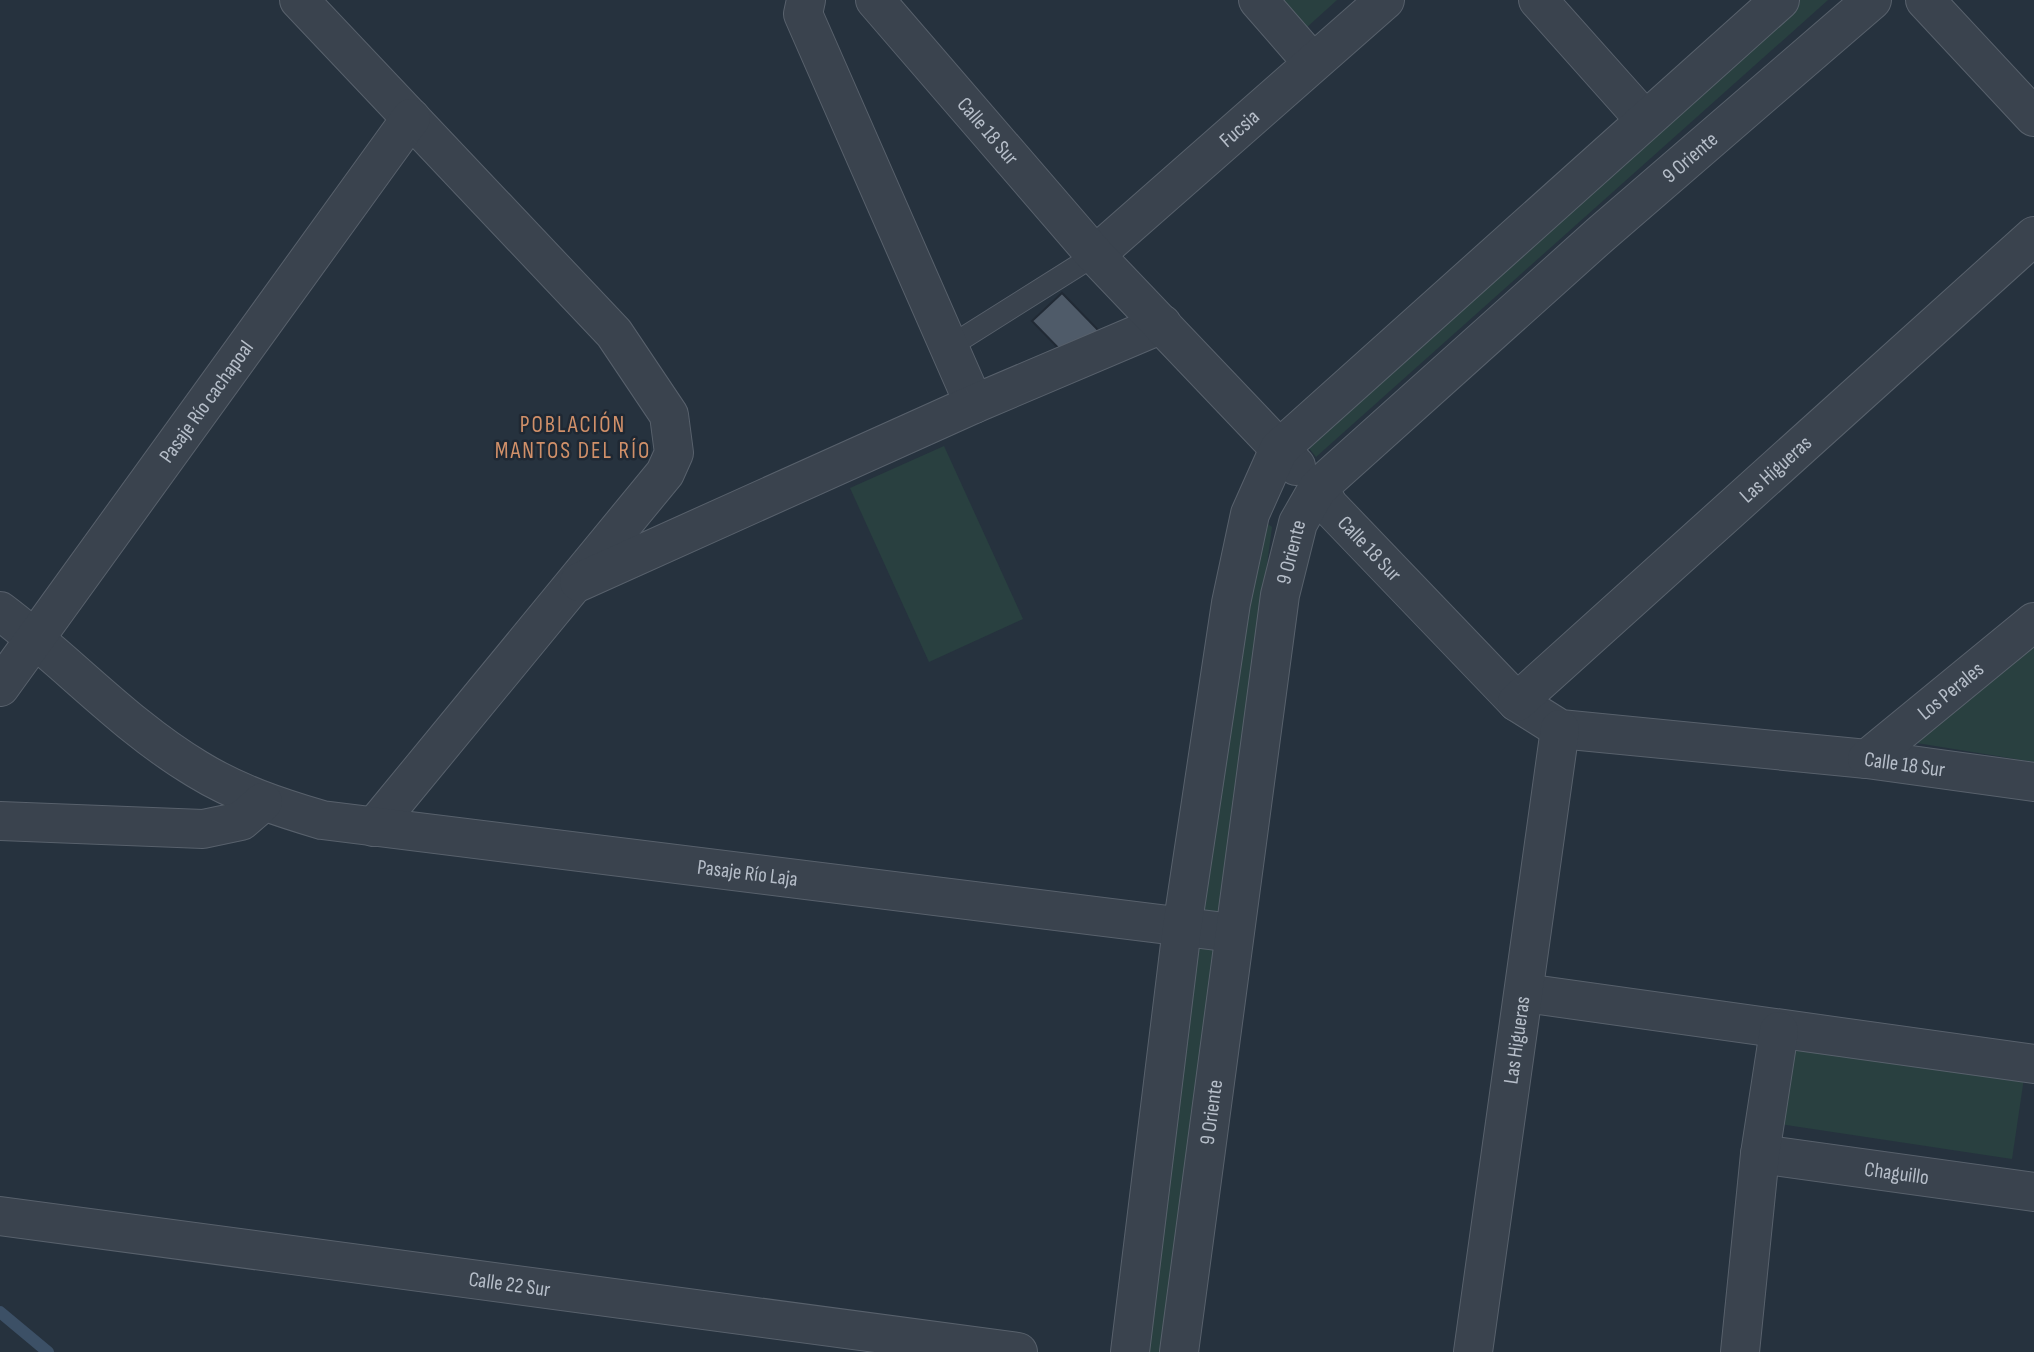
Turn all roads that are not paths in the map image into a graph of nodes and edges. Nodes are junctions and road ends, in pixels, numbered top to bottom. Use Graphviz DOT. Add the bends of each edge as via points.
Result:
graph roads {
  1 [pos="299,0"];
  2 [pos="806,0"];
  3 [pos="875,0"];
  4 [pos="1258,0"];
  5 [pos="1385,0"];
  6 [pos="1538,0"];
  7 [pos="1780,0"];
  8 [pos="1872,0"];
  9 [pos="1925,0"];
  10 [pos="1312,61"];
  11 [pos="2034,117"];
  12 [pos="411,118"];
  13 [pos="1645,120"];
  14 [pos="1564,195"];
  15 [pos="1601,234"];
  16 [pos="2034,236"];
  17 [pos="1095,255"];
  18 [pos="1162,324"];
  19 [pos="948,347"];
  20 [pos="974,404"];
  21 [pos="1279,449"];
  22 [pos="1318,488"];
  23 [pos="571,586"];
  24 [pos="0,611"];
  25 [pos="2034,622"];
  26 [pos="34,636"];
  27 [pos="0,687"];
  28 [pos="1517,702"];
  29 [pos="1560,729"];
  30 [pos="1867,759"];
  31 [pos="2034,782"];
  32 [pos="263,802"];
  33 [pos="0,821"];
  34 [pos="374,827"];
  35 [pos="1182,928"];
  36 [pos="1233,933"];
  37 [pos="1525,993"];
  38 [pos="1779,1031"];
  39 [pos="2034,1064"];
  40 [pos="1760,1154"];
  41 [pos="2034,1192"];
  42 [pos="0,1216"];
  43 [pos="1018,1352"];
  44 [pos="1130,1352"];
  45 [pos="1179,1352"];
  46 [pos="1474,1352"];
  47 [pos="1740,1352"];
  1 -- 12 [label="street"];
  2 -- 19 [label="street" via="803,15"];
  3 -- 17 [label="street, Calle 18 Sur"];
  4 -- 10 [label="street"];
  5 -- 10 [label="street, Fucsia"];
  6 -- 13 [label="street"];
  7 -- 13 [label="street"];
  8 -- 15 [label="street, 9 Oriente"];
  9 -- 11 [label="street"];
  10 -- 17 [label="street, Fucsia"];
  12 -- 23 [label="street" via="614,333 669,415 674,453 665,473"];
  12 -- 26 [label="street, Pasaje Río cachapoal"];
  13 -- 14 [label="street"];
  14 -- 15 [label="street"];
  14 -- 21 [label="street"];
  15 -- 22 [label="street, 9 Oriente"];
  16 -- 28 [label="street, Las Higueras"];
  17 -- 18 [label="street, Calle 18 Sur"];
  17 -- 19 [label="lane" via="1046,297"];
  18 -- 20 [label="street" via="1092,346"];
  18 -- 21 [label="street, Calle 18 Sur"];
  19 -- 20 [label="street"];
  20 -- 23 [label="street"];
  21 -- 22 [label="street, Calle 18 Sur"];
  21 -- 35 [label="street" via="1250,514 1240,551"];
  22 -- 28 [label="street, Calle 18 Sur" via="1329,506"];
  22 -- 36 [label="street, 9 Oriente" via="1298,523 1280,595"];
  23 -- 34 [label="street"];
  24 -- 26 [label="street, Pasaje Río Laja"];
  25 -- 30 [label="street, Los Perales"];
  26 -- 27 [label="street, Pasaje Río cachapoal"];
  26 -- 32 [label="street, Pasaje Río Laja" via="132,722 197,769"];
  28 -- 29 [label="street, Calle 18 Sur"];
  29 -- 30 [label="street, Calle 18 Sur"];
  29 -- 37 [label="street, Las Higueras"];
  30 -- 31 [label="street, Calle 18 Sur"];
  32 -- 33 [label="street" via="241,821 203,829"];
  32 -- 34 [label="street, Pasaje Río Laja" via="321,820"];
  34 -- 35 [label="street, Pasaje Río Laja"];
  35 -- 36 [label="street, Pasaje Río Laja"];
  35 -- 44 [label="street"];
  36 -- 45 [label="street, 9 Oriente"];
  37 -- 38 [label="street"];
  37 -- 46 [label="street, Las Higueras"];
  38 -- 39 [label="street"];
  38 -- 40 [label="street"];
  40 -- 41 [label="street, Chaguillo"];
  40 -- 47 [label="street"];
  42 -- 43 [label="street, Calle 22 Sur"];
}
